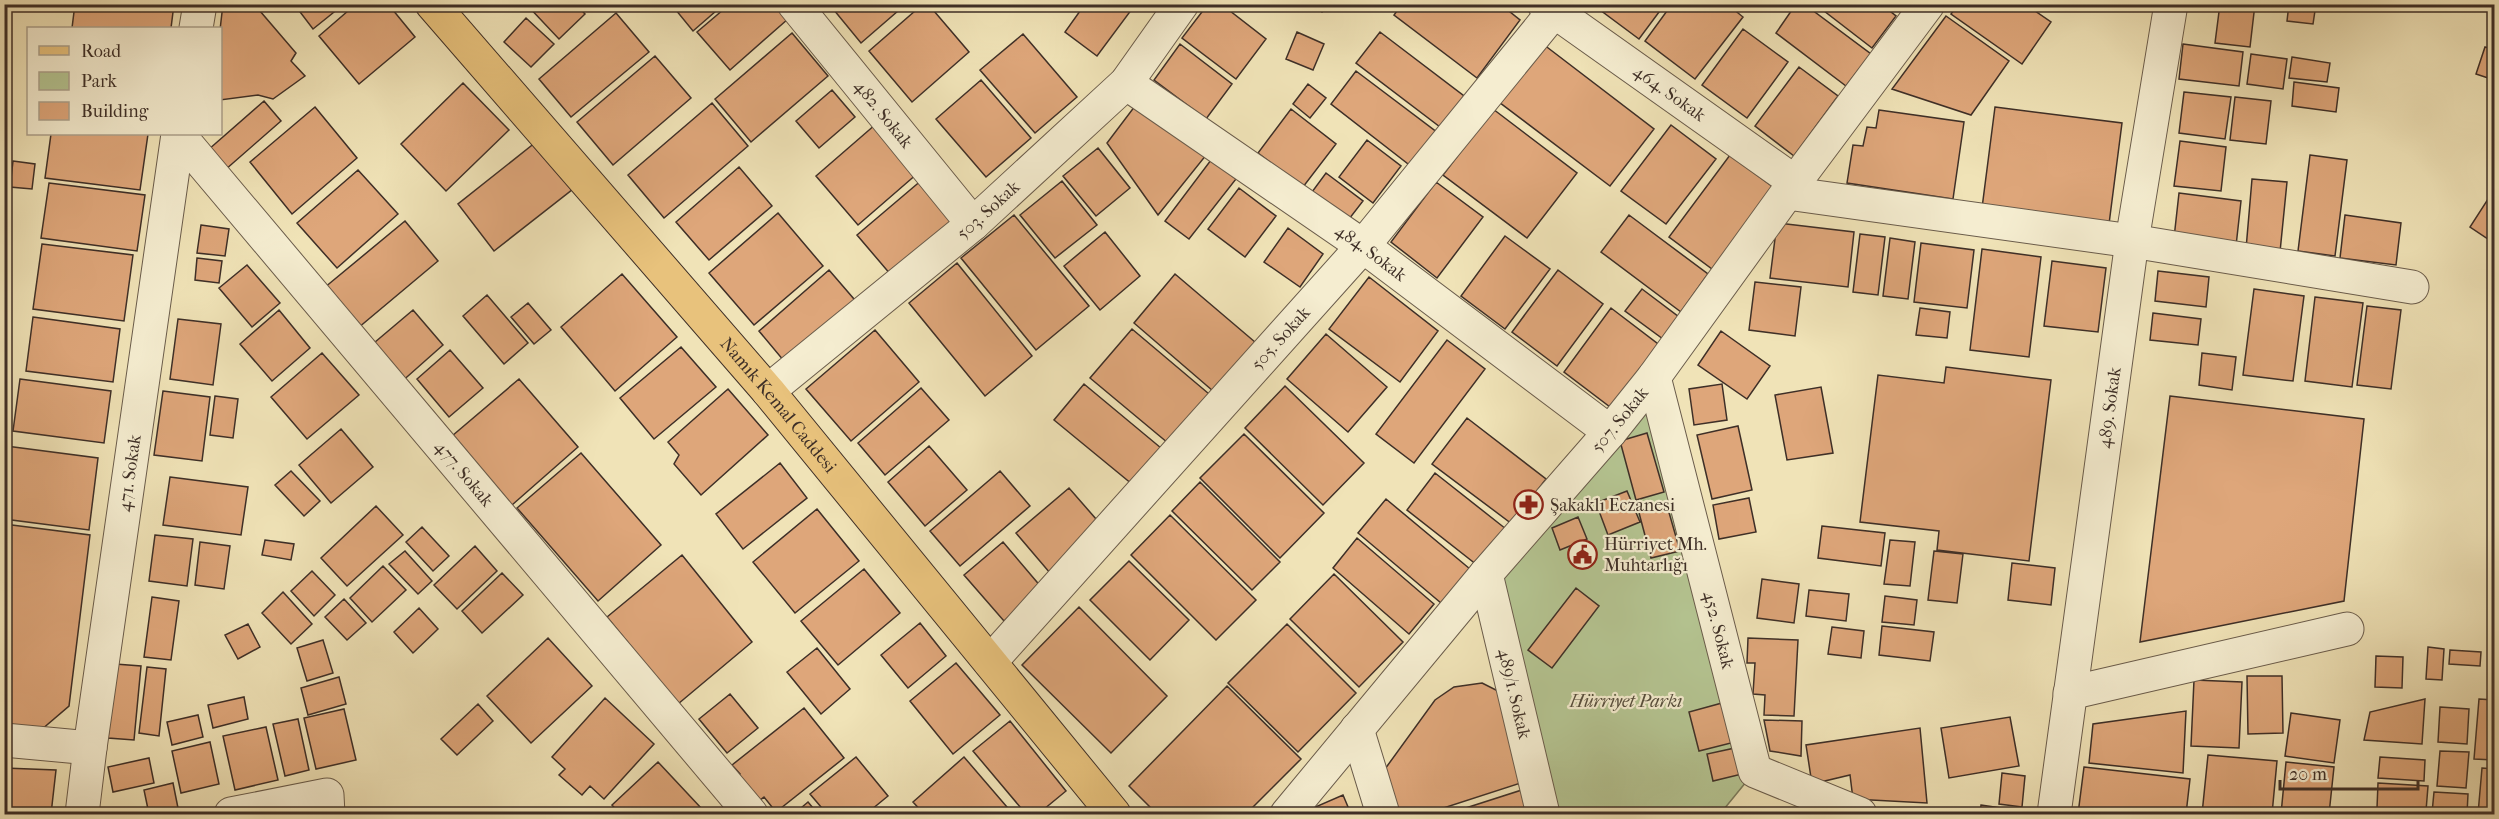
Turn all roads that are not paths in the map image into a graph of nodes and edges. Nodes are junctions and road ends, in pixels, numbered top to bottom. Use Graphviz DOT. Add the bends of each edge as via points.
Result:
graph roads {
  1 [pos="200,4"];
  2 [pos="432,4"];
  3 [pos="794,4"];
  4 [pos="1182,4"];
  5 [pos="1928,4"];
  6 [pos="2171,4"];
  7 [pos="1553,7"];
  8 [pos="196,27"];
  9 [pos="1126,83"];
  10 [pos="178,135"];
  11 [pos="179,135"];
  12 [pos="1791,187"];
  13 [pos="973,224"];
  14 [pos="2132,241"];
  15 [pos="1363,246"];
  16 [pos="2412,286"];
  17 [pos="1654,377"];
  18 [pos="768,391"];
  19 [pos="1610,432"];
  20 [pos="1486,574"];
  21 [pos="2347,628"];
  22 [pos="990,662"];
  23 [pos="2070,693"];
  24 [pos="1357,729"];
  25 [pos="4,740"];
  26 [pos="90,748"];
  27 [pos="82,814"];
  28 [pos="231,814"];
  29 [pos="328,814"];
  30 [pos="751,814"];
  31 [pos="1114,814"];
  32 [pos="1287,814"];
  33 [pos="1383,814"];
  34 [pos="1543,814"];
  35 [pos="1860,814"];
  36 [pos="2054,814"];
  1 -- 8 [label="street"];
  2 -- 18 [label="main road, Namık Kemal Caddesi"];
  3 -- 13 [label="street, 482. Sokak"];
  4 -- 9 [label="street, 503. Sokak"];
  5 -- 12 [label="street, 507. Sokak"];
  6 -- 14 [label="street, 489. Sokak"];
  7 -- 12 [label="street, 464. Sokak"];
  7 -- 15 [label="street, 505. Sokak"];
  9 -- 13 [label="street, 503. Sokak"];
  9 -- 15 [label="street, 484. Sokak"];
  10 -- 26 [label="street, 471. Sokak"];
  11 -- 30 [label="street, 477. Sokak"];
  12 -- 14 [label="street"];
  12 -- 17 [label="street, 507. Sokak"];
  13 -- 18 [label="street, 503. Sokak"];
  14 -- 16 [label="street"];
  14 -- 23 [label="street, 489. Sokak"];
  15 -- 19 [label="street, 484. Sokak"];
  15 -- 22 [label="street, 505. Sokak"];
  17 -- 19 [label="street, 507. Sokak"];
  17 -- 35 [label="street, 452. Sokak" via="1755,771"];
  18 -- 22 [label="main road, Namık Kemal Caddesi"];
  19 -- 20 [label="street, 507. Sokak"];
  20 -- 24 [label="street, 507. Sokak"];
  20 -- 34 [label="street, 489/1. Sokak"];
  21 -- 23 [label="street"];
  22 -- 31 [label="main road, Namık Kemal Caddesi"];
  23 -- 36 [label="street, 489. Sokak"];
  24 -- 32 [label="street, 507. Sokak"];
  24 -- 33 [label="street"];
  25 -- 26 [label="street"];
  26 -- 27 [label="street, 471. Sokak"];
  28 -- 29 [label="street" via="327,795"];
}
